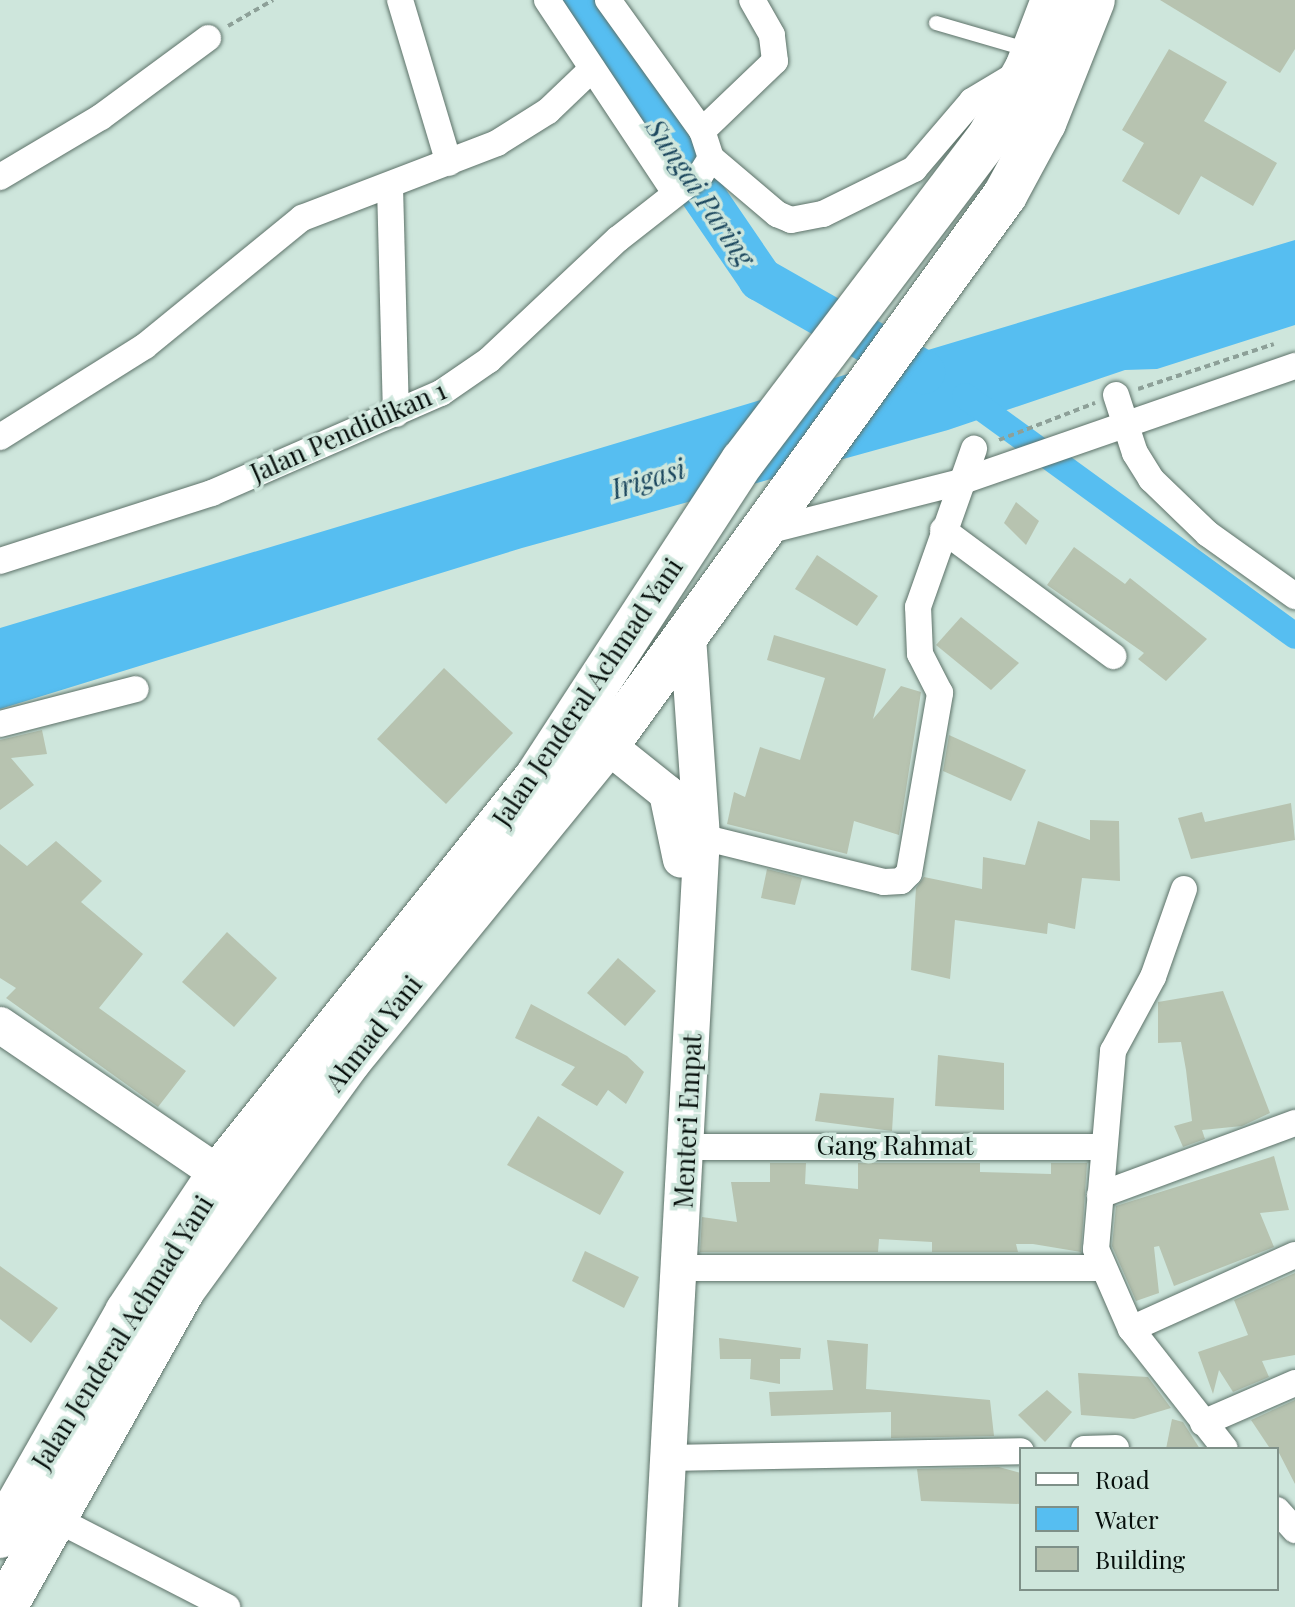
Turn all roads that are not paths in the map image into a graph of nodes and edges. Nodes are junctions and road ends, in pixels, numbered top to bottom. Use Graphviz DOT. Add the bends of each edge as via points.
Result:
graph roads {
  1 [pos="400,0"];
  2 [pos="547,0"];
  3 [pos="608,0"];
  4 [pos="752,0"];
  5 [pos="1053,0"];
  6 [pos="1093,0"];
  7 [pos="936,23"];
  8 [pos="208,38"];
  9 [pos="1030,60"];
  10 [pos="592,69"];
  11 [pos="702,131"];
  12 [pos="449,163"];
  13 [pos="0,177"];
  14 [pos="693,178"];
  15 [pos="390,186"];
  16 [pos="1295,366"];
  17 [pos="1116,395"];
  18 [pos="396,414"];
  19 [pos="1126,425"];
  20 [pos="0,437"];
  21 [pos="974,449"];
  22 [pos="960,482"];
  23 [pos="943,530"];
  24 [pos="763,532"];
  25 [pos="0,561"];
  26 [pos="1295,596"];
  27 [pos="688,635"];
  28 [pos="1113,656"];
  29 [pos="136,689"];
  30 [pos="0,724"];
  31 [pos="607,745"];
  32 [pos="689,826"];
  33 [pos="1184,889"];
  34 [pos="435,931"];
  35 [pos="392,984"];
  36 [pos="0,1025"];
  37 [pos="1295,1123"];
  38 [pos="674,1147"];
  39 [pos="1104,1147"];
  40 [pos="219,1174"];
  41 [pos="1100,1195"];
  42 [pos="1295,1255"];
  43 [pos="1103,1268"];
  44 [pos="668,1284"];
  45 [pos="1131,1329"];
  46 [pos="1295,1383"];
  47 [pos="1203,1423"];
  48 [pos="1223,1447"];
  49 [pos="1019,1451"];
  50 [pos="658,1456"];
  51 [pos="17,1514"];
  52 [pos="651,1558"];
  53 [pos="5,1607"];
  54 [pos="227,1607"];
  55 [pos="635,1607"];
  56 [pos="660,1607"];
  1 -- 12 [label="street"];
  2 -- 10 [label="street"];
  3 -- 11 [label="street"];
  4 -- 11 [label="street" via="772,35 775,61"];
  5 -- 9 [label="highway, Jalan Jenderal Achmad Yani"];
  6 -- 24 [label="highway, Ahmad Yani" via="1023,164"];
  7 -- 9 [label="lane"];
  8 -- 13 [label="street" via="101,117"];
  9 -- 14 [label="street" via="983,91 914,169 823,214 791,220"];
  9 -- 34 [label="highway, Jalan Jenderal Achmad Yani" via="989,137 743,461"];
  10 -- 12 [label="street" via="548,111"];
  10 -- 14 [label="street"];
  11 -- 14 [label="street"];
  12 -- 15 [label="street"];
  14 -- 18 [label="street, Jalan Pendidikan 1" via="489,360"];
  15 -- 18 [label="street"];
  15 -- 20 [label="street" via="302,218 145,346"];
  16 -- 19 [label="street"];
  17 -- 19 [label="street"];
  18 -- 25 [label="street, Jalan Pendidikan 1" via="212,493"];
  19 -- 22 [label="street"];
  19 -- 26 [label="street" via="1135,453 1171,501"];
  21 -- 22 [label="street"];
  22 -- 23 [label="street"];
  22 -- 24 [label="street"];
  23 -- 28 [label="street"];
  23 -- 32 [label="street" via="917,619 920,654 940,693 909,873 901,881 884,882"];
  24 -- 27 [label="highway, Ahmad Yani"];
  27 -- 31 [label="highway, Ahmad Yani"];
  27 -- 32 [label="street, Menteri Empat"];
  29 -- 30 [label="street"];
  31 -- 32 [label="street" via="645,770"];
  31 -- 34 [label="highway, Ahmad Yani"];
  32 -- 38 [label="street, Menteri Empat"];
  33 -- 39 [label="street" via="1153,977 1113,1051"];
  34 -- 35 [label="highway, Ahmad Yani"];
  35 -- 40 [label="highway, Jalan Jenderal Achmad Yani"];
  35 -- 51 [label="highway, Ahmad Yani" via="182,1291"];
  36 -- 40 [label="street"];
  37 -- 41 [label="street"];
  38 -- 39 [label="street, Gang Rahmat"];
  38 -- 44 [label="street, Menteri Empat"];
  39 -- 41 [label="street"];
  40 -- 51 [label="highway, Jalan Jenderal Achmad Yani" via="127,1312"];
  41 -- 43 [label="street" via="1096,1249"];
  42 -- 45 [label="street"];
  43 -- 44 [label="street"];
  43 -- 45 [label="street"];
  44 -- 50 [label="street, Menteri Empat"];
  45 -- 47 [label="street"];
  46 -- 47 [label="street"];
  47 -- 48 [label="street"];
  49 -- 50 [label="street"];
  50 -- 52 [label="street, Menteri Empat"];
  51 -- 53 [label="highway, Ahmad Yani"];
  51 -- 54 [label="street"];
  52 -- 55 [label="street, Menteri Empat"];
  52 -- 56 [label="street, Menteri Empat"];
}
